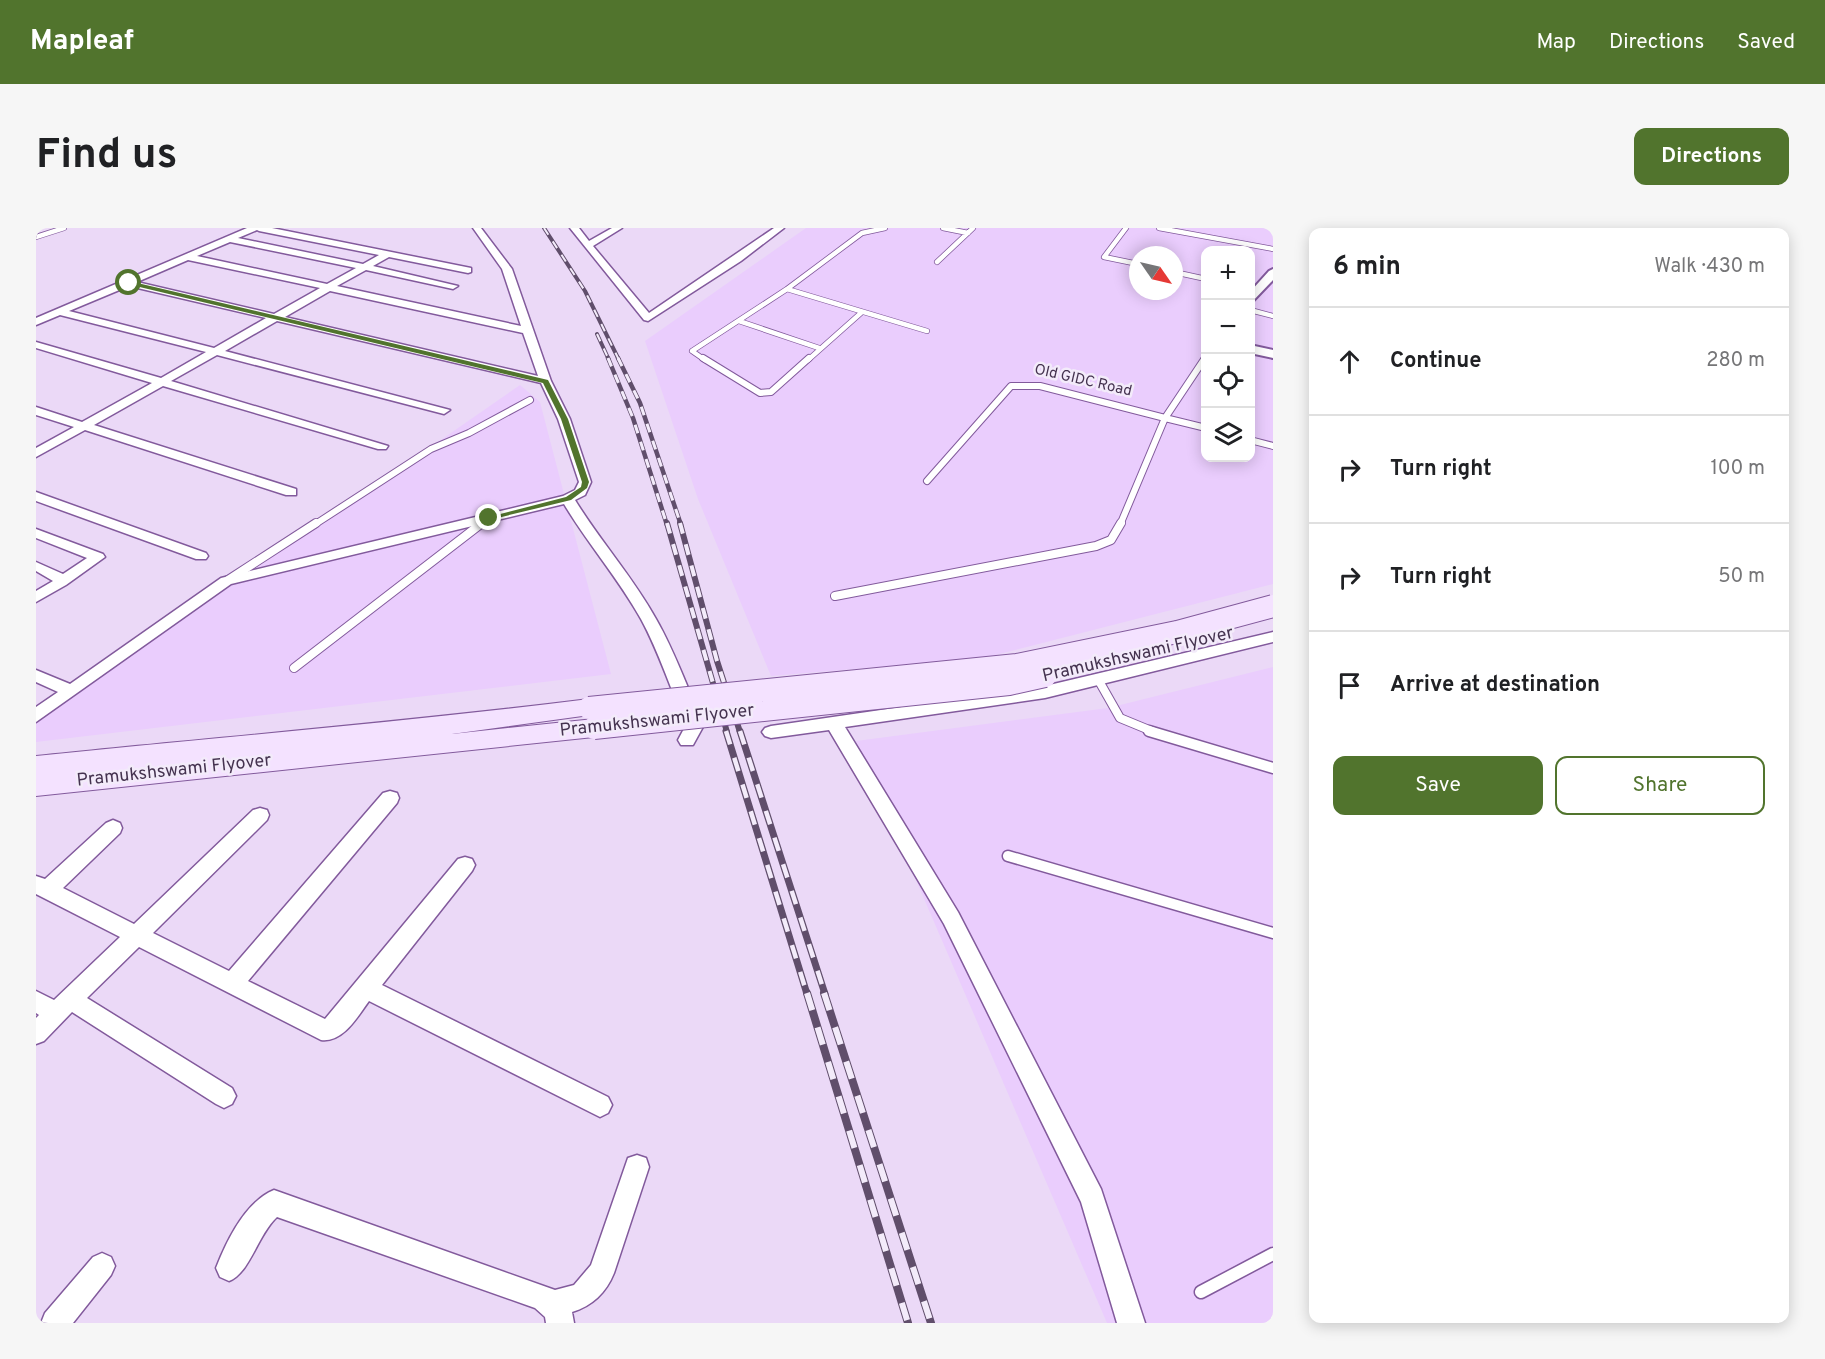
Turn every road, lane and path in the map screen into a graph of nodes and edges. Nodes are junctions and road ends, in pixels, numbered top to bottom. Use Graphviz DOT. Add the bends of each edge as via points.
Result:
graph roads {
  1 [pos="64,228"];
  2 [pos="254,228"];
  3 [pos="260,228"];
  4 [pos="477,228"];
  5 [pos="574,228"];
  6 [pos="618,228"];
  7 [pos="780,228"];
  8 [pos="885,228"];
  9 [pos="943,228"];
  10 [pos="973,228"];
  11 [pos="1126,228"];
  12 [pos="1159,228"];
  13 [pos="968,233"];
  14 [pos="36,237"];
  15 [pos="229,239"];
  16 [pos="588,245"];
  17 [pos="1273,249"];
  18 [pos="386,255"];
  19 [pos="188,257"];
  20 [pos="937,262"];
  21 [pos="1129,262"];
  22 [pos="362,268"];
  23 [pos="468,270"];
  24 [pos="1273,273"];
  25 [pos="1183,274"];
  26 [pos="1201,278"];
  27 [pos="129,283"];
  28 [pos="453,286"];
  29 [pos="327,289"];
  30 [pos="788,289"];
  31 [pos="1255,291"];
  32 [pos="1255,311"];
  33 [pos="60,312"];
  34 [pos="862,312"];
  35 [pos="1273,315"];
  36 [pos="277,318"];
  37 [pos="739,321"];
  38 [pos="36,322"];
  39 [pos="530,331"];
  40 [pos="927,331"];
  41 [pos="36,345"];
  42 [pos="819,348"];
  43 [pos="1255,350"];
  44 [pos="215,352"];
  45 [pos="1273,354"];
  46 [pos="1201,364"];
  47 [pos="164,381"];
  48 [pos="545,381"];
  49 [pos="530,400"];
  50 [pos="444,410"];
  51 [pos="36,411"];
  52 [pos="1165,417"];
  53 [pos="83,426"];
  54 [pos="1201,427"];
  55 [pos="1255,441"];
  56 [pos="381,446"];
  57 [pos="1273,446"];
  58 [pos="36,453"];
  59 [pos="927,481"];
  60 [pos="291,492"];
  61 [pos="36,496"];
  62 [pos="568,499"];
  63 [pos="489,518"];
  64 [pos="36,533"];
  65 [pos="201,556"];
  66 [pos="36,566"];
  67 [pos="226,581"];
  68 [pos="61,582"];
  69 [pos="835,596"];
  70 [pos="36,597"];
  71 [pos="1273,606"];
  72 [pos="1273,623"];
  73 [pos="1273,637"];
  74 [pos="294,668"];
  75 [pos="36,676"];
  76 [pos="1099,681"];
  77 [pos="72,692"];
  78 [pos="36,716"];
  79 [pos="832,721"];
  80 [pos="771,732"];
  81 [pos="687,740"];
  82 [pos="36,766"];
  83 [pos="1273,768"];
  84 [pos="36,786"];
  85 [pos="390,798"];
  86 [pos="260,815"];
  87 [pos="113,828"];
  88 [pos="1008,856"];
  89 [pos="465,865"];
  90 [pos="42,887"];
  91 [pos="1273,933"];
  92 [pos="135,935"];
  93 [pos="232,984"];
  94 [pos="366,988"];
  95 [pos="36,1001"];
  96 [pos="64,1007"];
  97 [pos="36,1033"];
  98 [pos="224,1096"];
  99 [pos="600,1106"];
  100 [pos="637,1167"];
  101 [pos="1273,1254"];
  102 [pos="102,1266"];
  103 [pos="229,1268"];
  104 [pos="1202,1292"];
  105 [pos="557,1313"];
  106 [pos="55,1323"];
  107 [pos="1131,1323"];
  1 -- 14 [label="lane"];
  2 -- 15 [label="street"];
  3 -- 18 [label="street"];
  4 -- 39 [label="street" via="507,269"];
  5 -- 16 [label="street"];
  6 -- 16 [label="street"];
  7 -- 16 [label="street" via="648,318"];
  8 -- 30 [label="lane" via="862,233"];
  9 -- 13 [label="lane"];
  10 -- 13 [label="lane"];
  11 -- 21 [label="lane" via="1104,257"];
  12 -- 17 [label="lane"];
  13 -- 20 [label="lane"];
  15 -- 19 [label="street"];
  15 -- 22 [label="street"];
  18 -- 22 [label="street"];
  18 -- 23 [label="street"];
  19 -- 27 [label="street"];
  19 -- 29 [label="street"];
  22 -- 28 [label="street"];
  22 -- 29 [label="street"];
  24 -- 31 [label="street"];
  25 -- 26 [label="lane"];
  27 -- 33 [label="street"];
  27 -- 36 [label="street"];
  29 -- 36 [label="street"];
  29 -- 39 [label="street"];
  30 -- 34 [label="lane"];
  30 -- 37 [label="lane"];
  32 -- 35 [label="lane"];
  33 -- 38 [label="street"];
  33 -- 44 [label="street"];
  34 -- 40 [label="lane"];
  34 -- 42 [label="lane"];
  36 -- 44 [label="street"];
  36 -- 48 [label="street"];
  37 -- 42 [label="lane"];
  37 -- 42 [label="lane" via="692,351 754,392 776,390"];
  39 -- 48 [label="street"];
  41 -- 47 [label="street"];
  43 -- 45 [label="street"];
  44 -- 47 [label="street"];
  44 -- 50 [label="street"];
  46 -- 52 [label="lane"];
  47 -- 53 [label="street"];
  47 -- 56 [label="street"];
  48 -- 62 [label="street" via="564,419 585,482 580,492"];
  49 -- 67 [label="lane" via="431,449"];
  51 -- 53 [label="street"];
  52 -- 54 [label="lane, Old GIDC Road"];
  52 -- 59 [label="lane, Old GIDC Road" via="1040,386 1011,386"];
  52 -- 69 [label="lane" via="1111,540"];
  53 -- 58 [label="street"];
  53 -- 60 [label="street"];
  55 -- 57 [label="lane"];
  61 -- 65 [label="street"];
  62 -- 63 [label="street"];
  62 -- 81 [label="street" via="649,620 695,725"];
  63 -- 67 [label="street"];
  63 -- 74 [label="lane"];
  64 -- 68 [label="street" via="98,557"];
  66 -- 68 [label="street" via="56,574"];
  67 -- 77 [label="street"];
  68 -- 70 [label="street"];
  71 -- 82 [label="main road, Pramukshswami Flyover, bridge" via="1177,632 1017,665"];
  72 -- 84 [label="main road, Pramukshswami Flyover, bridge" via="1188,646 1009,684"];
  73 -- 76 [label="street"];
  75 -- 77 [label="street"];
  76 -- 79 [label="street" via="1006,699"];
  76 -- 83 [label="lane" via="1120,718 1136,727"];
  77 -- 78 [label="street"];
  79 -- 80 [label="street"];
  79 -- 107 [label="street" via="951,918 1092,1198"];
  85 -- 93 [label="street"];
  86 -- 92 [label="street"];
  87 -- 90 [label="street"];
  88 -- 91 [label="lane"];
  89 -- 94 [label="street"];
  90 -- 92 [label="street"];
  92 -- 93 [label="street"];
  92 -- 96 [label="street"];
  93 -- 94 [label="street" via="328,1030"];
  94 -- 99 [label="street"];
  95 -- 96 [label="street"];
  96 -- 97 [label="street"];
  96 -- 98 [label="street"];
  100 -- 105 [label="street" via="601,1273 582,1296"];
  101 -- 104 [label="lane"];
  102 -- 106 [label="street"];
  103 -- 105 [label="street" via="258,1217 274,1203"];
}
